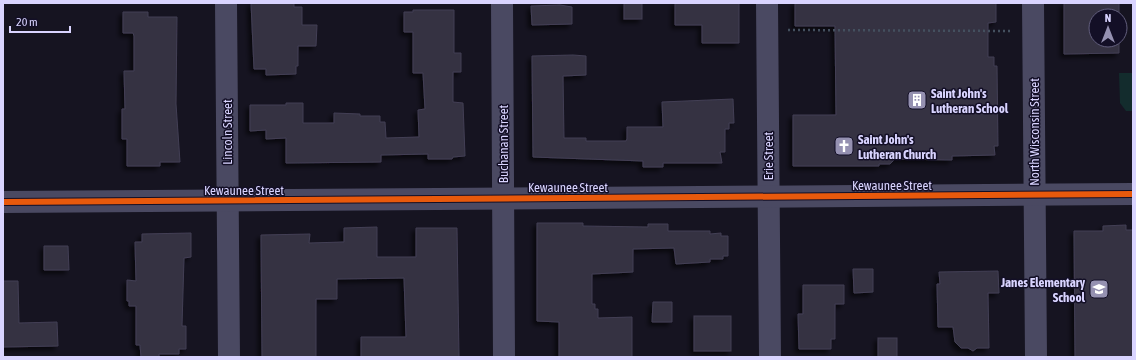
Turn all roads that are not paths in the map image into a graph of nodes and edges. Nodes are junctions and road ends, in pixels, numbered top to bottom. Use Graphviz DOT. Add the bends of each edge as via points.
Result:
graph roads {
  1 [pos="226,3"];
  2 [pos="502,3"];
  3 [pos="767,3"];
  4 [pos="1033,3"];
  5 [pos="1133,194"];
  6 [pos="1035,195"];
  7 [pos="769,197"];
  8 [pos="503,199"];
  9 [pos="228,201"];
  10 [pos="3,202"];
  11 [pos="229,357"];
  12 [pos="504,357"];
  13 [pos="770,357"];
  14 [pos="1036,357"];
  1 -- 9 [label="street, Lincoln Street"];
  2 -- 8 [label="street, Buchanan Street"];
  3 -- 7 [label="street, Erie Street"];
  4 -- 6 [label="street, North Wisconsin Street"];
  5 -- 6 [label="street, Kewaunee Street"];
  6 -- 7 [label="street, Kewaunee Street"];
  6 -- 14 [label="street, North Wisconsin Street"];
  7 -- 8 [label="street, Kewaunee Street"];
  7 -- 13 [label="street, Erie Street"];
  8 -- 9 [label="street, Kewaunee Street"];
  8 -- 12 [label="street, Buchanan Street"];
  9 -- 10 [label="street, Kewaunee Street"];
  9 -- 11 [label="street, Lincoln Street"];
}
